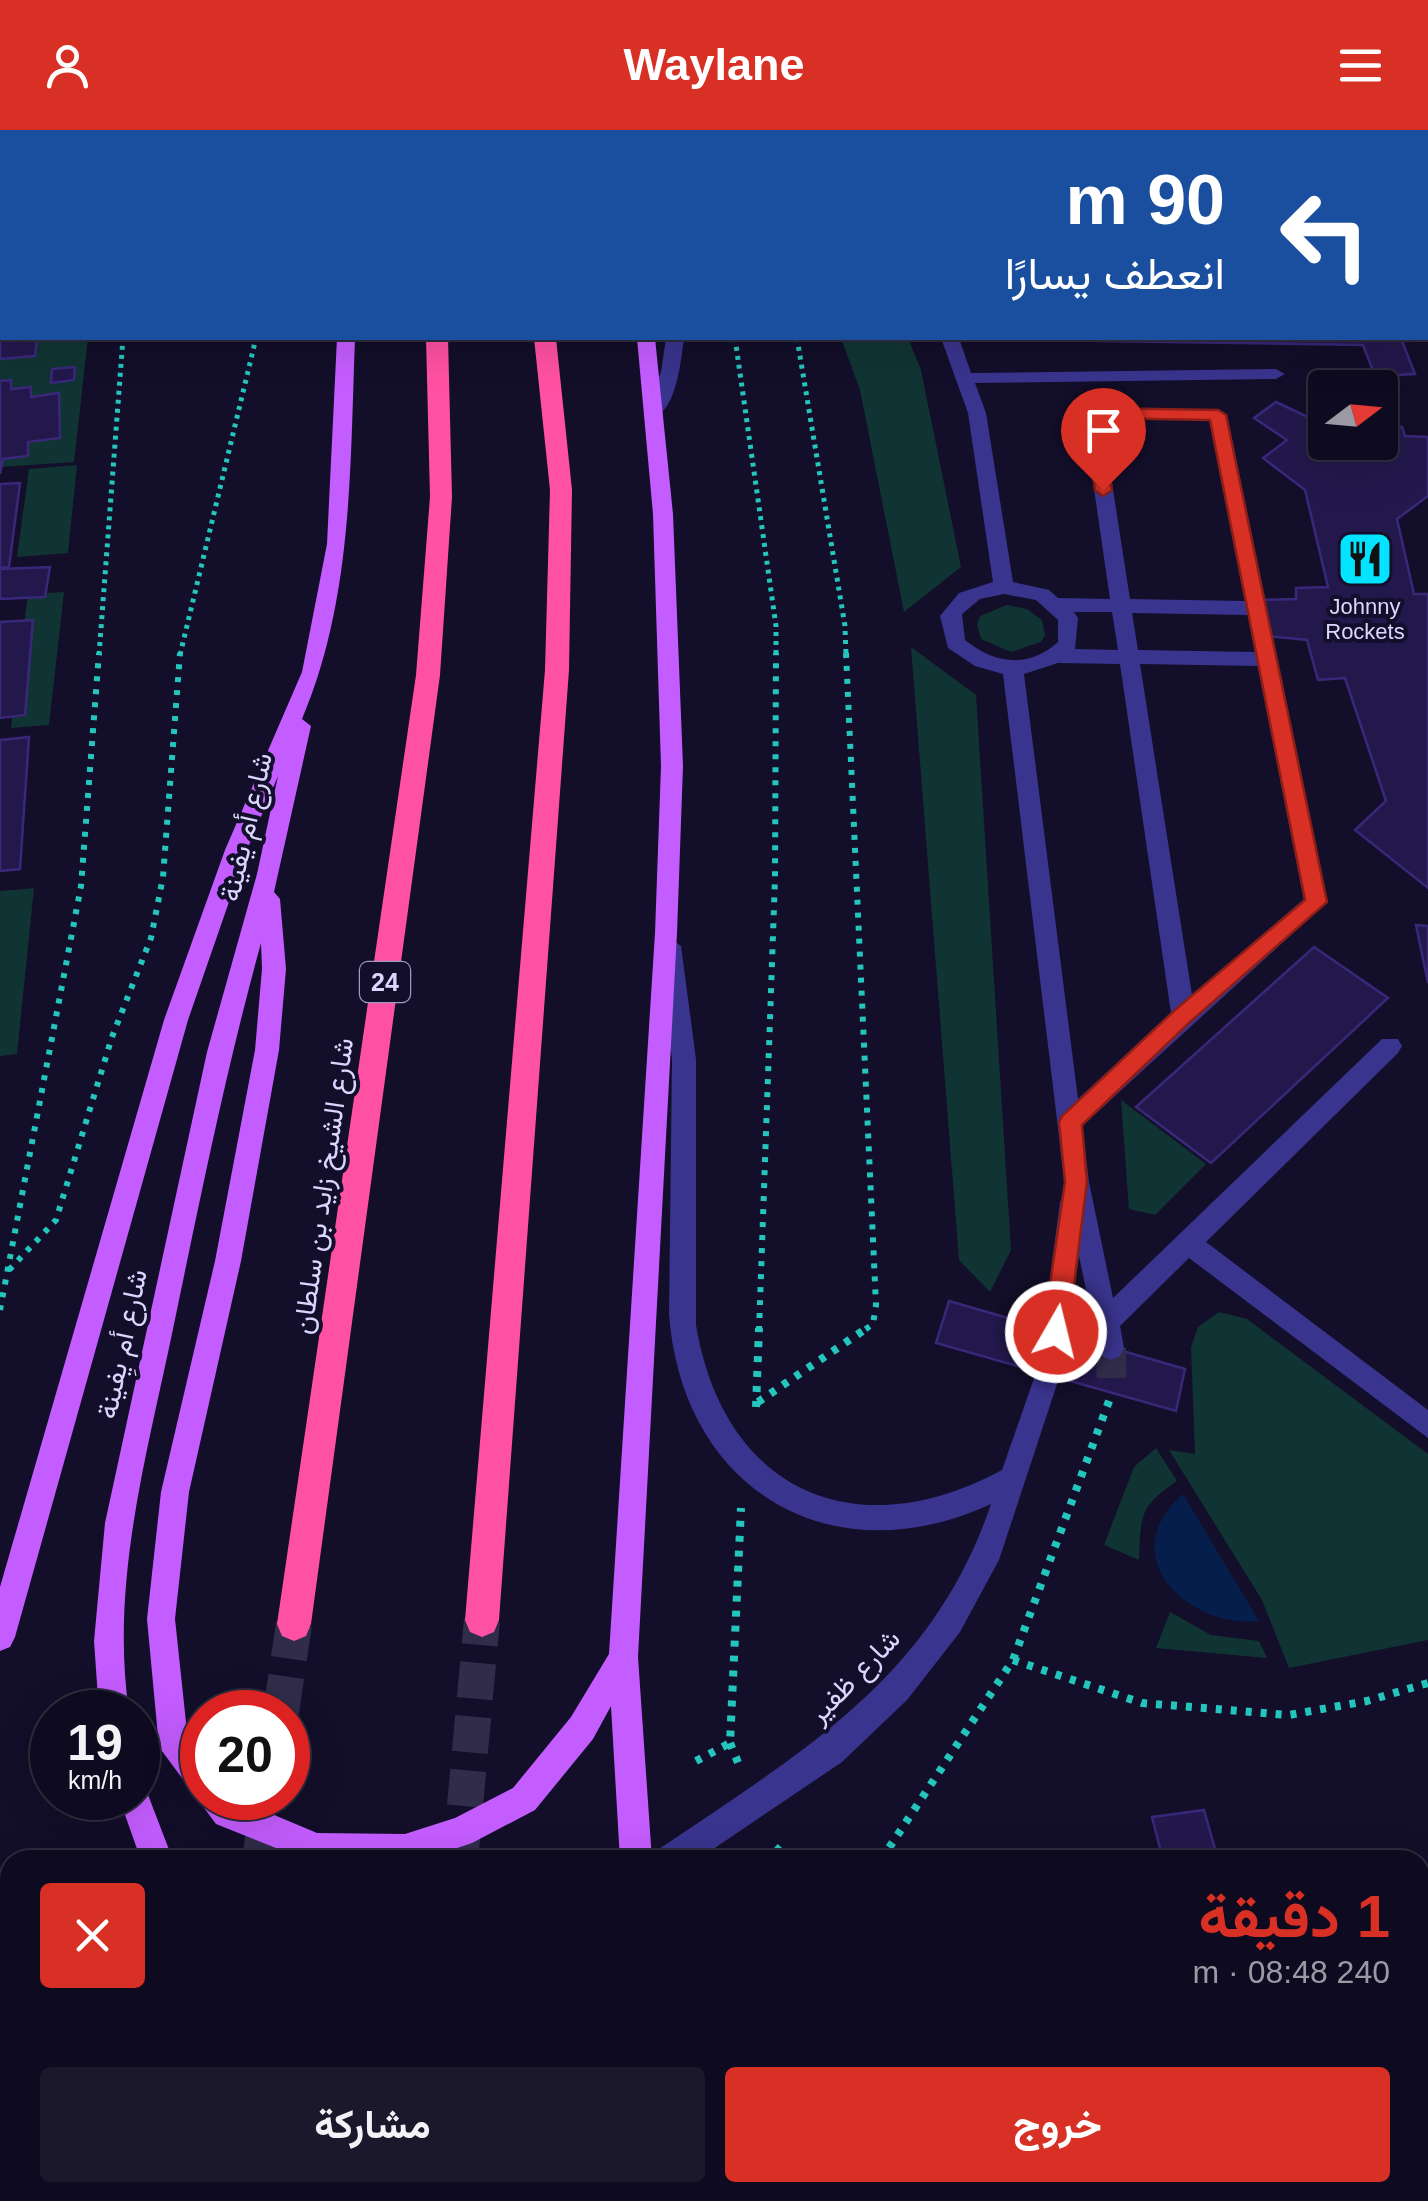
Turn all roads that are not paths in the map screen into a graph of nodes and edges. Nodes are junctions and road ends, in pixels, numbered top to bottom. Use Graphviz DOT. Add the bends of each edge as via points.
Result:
graph roads {
  1 [pos="346,340"];
  2 [pos="437,340"];
  3 [pos="546,340"];
  4 [pos="646,340"];
  5 [pos="676,340"];
  6 [pos="951,340"];
  7 [pos="1276,374"];
  8 [pos="966,378"];
  9 [pos="655,411"];
  10 [pos="1004,586"];
  11 [pos="1058,605"];
  12 [pos="1120,606"];
  13 [pos="1258,608"];
  14 [pos="1058,656"];
  15 [pos="1128,657"];
  16 [pos="1268,659"];
  17 [pos="1013,668"];
  18 [pos="312,672"];
  19 [pos="268,874"];
  20 [pos="666,934"];
  21 [pos="235,994"];
  22 [pos="1182,1016"];
  23 [pos="1390,1046"];
  24 [pos="1070,1122"];
  25 [pos="1076,1182"];
  26 [pos="1186,1242"];
  27 [pos="1056,1332"];
  28 [pos="1048,1375"];
  29 [pos="1428,1426"];
  30 [pos="1016,1477"];
  31 [pos="16,1570"];
  32 [pos="0,1613"];
  33 [pos="482,1620"];
  34 [pos="294,1624"];
  35 [pos="0,1637"];
  36 [pos="623,1658"];
  37 [pos="110,1690"];
  38 [pos="180,1755"];
  39 [pos="142,1820"];
  40 [pos="244,1820"];
  41 [pos="153,1850"];
  42 [pos="635,1850"];
  43 [pos="685,1850"];
  1 -- 18 [label="main road" via="337,544"];
  2 -- 34 [label="highway, شارع الشيخ زايد بن سلطان / 24" via="441,497 428,675"];
  3 -- 33 [label="highway" via="561,490 557,670"];
  4 -- 9 [label="main road"];
  5 -- 9 [label="lane"];
  6 -- 8 [label="lane"];
  7 -- 8 [label="lane"];
  8 -- 10 [label="lane"];
  9 -- 20 [label="main road" via="672,766"];
  10 -- 11 [label="lane"];
  10 -- 17 [label="lane" via="956,605 950,630 967,655"];
  11 -- 12 [label="lane"];
  11 -- 14 [label="lane" via="1070,631"];
  12 -- 13 [label="lane"];
  12 -- 13 [label="lane" via="1092,413 1218,415"];
  12 -- 15 [label="lane"];
  13 -- 16 [label="lane"];
  14 -- 15 [label="lane"];
  14 -- 17 [label="lane"];
  15 -- 16 [label="lane"];
  15 -- 22 [label="lane"];
  16 -- 22 [label="lane" via="1316,902"];
  17 -- 24 [label="lane"];
  18 -- 19 [label="main road, شارع أم يفينة"];
  18 -- 31 [label="main road" via="236,850 176,1020"];
  19 -- 21 [label="main road, شارع أم يفينة"];
  19 -- 38 [label="main road" via="274,968 267,1050 175,1492 162,1619"];
  20 -- 30 [label="lane" via="684,1058 683,1326 715,1426 742,1463 783,1494 832,1514 918,1518"];
  20 -- 36 [label="main road"];
  21 -- 37 [label="main road, شارع أم يِفينة" via="120,1523 108,1602"];
  22 -- 24 [label="lane"];
  23 -- 26 [label="lane"];
  24 -- 25 [label="lane"];
  25 -- 26 [label="lane" via="1109,1335"];
  25 -- 27 [label="lane"];
  26 -- 29 [label="lane"];
  28 -- 30 [label="lane, شارع ظفير"];
  30 -- 43 [label="lane, شارع ظفير" via="989,1552 950,1622 897,1690 831,1751"];
  31 -- 32 [label="main road"];
  31 -- 35 [label="main road"];
  36 -- 40 [label="main road" via="582,1728 524,1799 461,1832 404,1850 317,1849"];
  36 -- 42 [label="main road"];
  39 -- 41 [label="main road"];
}
